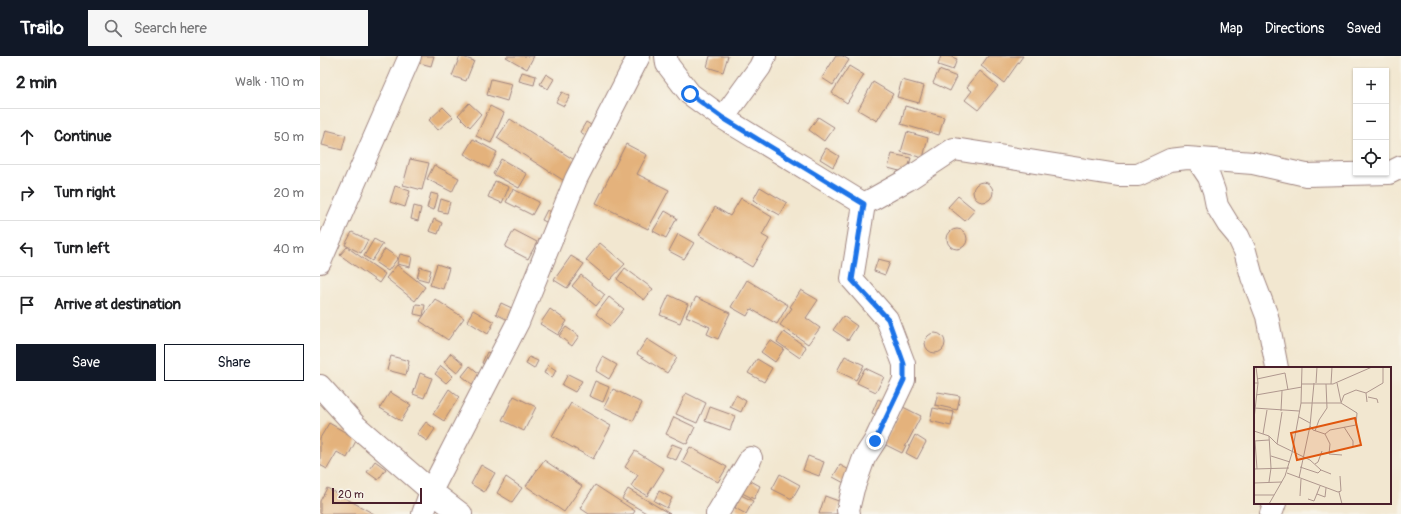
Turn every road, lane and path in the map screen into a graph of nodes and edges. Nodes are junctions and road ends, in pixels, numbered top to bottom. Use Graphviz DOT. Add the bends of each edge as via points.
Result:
graph roads {
  1 [pos="410,56"];
  2 [pos="639,56"];
  3 [pos="666,56"];
  4 [pos="765,56"];
  5 [pos="723,118"];
  6 [pos="1197,159"];
  7 [pos="1401,167"];
  8 [pos="864,204"];
  9 [pos="320,262"];
  10 [pos="1277,367"];
  11 [pos="320,386"];
  12 [pos="752,458"];
  13 [pos="431,491"];
  14 [pos="1275,504"];
  15 [pos="423,514"];
  16 [pos="461,514"];
  17 [pos="717,514"];
  18 [pos="849,514"];
  19 [pos="1271,514"];
  1 -- 9 [label="street"];
  2 -- 13 [label="street" via="576,179 518,322"];
  3 -- 5 [label="street" via="667,64 690,94"];
  4 -- 5 [label="street" via="760,67"];
  5 -- 8 [label="street"];
  6 -- 7 [label="street" via="1253,162 1306,175 1389,173"];
  6 -- 8 [label="street" via="1170,160 1138,175 1118,175 954,149"];
  6 -- 10 [label="street" via="1209,177 1217,206 1245,251 1267,316"];
  8 -- 18 [label="street" via="852,280 888,319 904,364 904,380 875,441 864,458 853,489"];
  11 -- 13 [label="street" via="356,426"];
  12 -- 17 [label="street"];
  13 -- 15 [label="street"];
  13 -- 16 [label="street"];
  14 -- 19 [label="street"];
}
